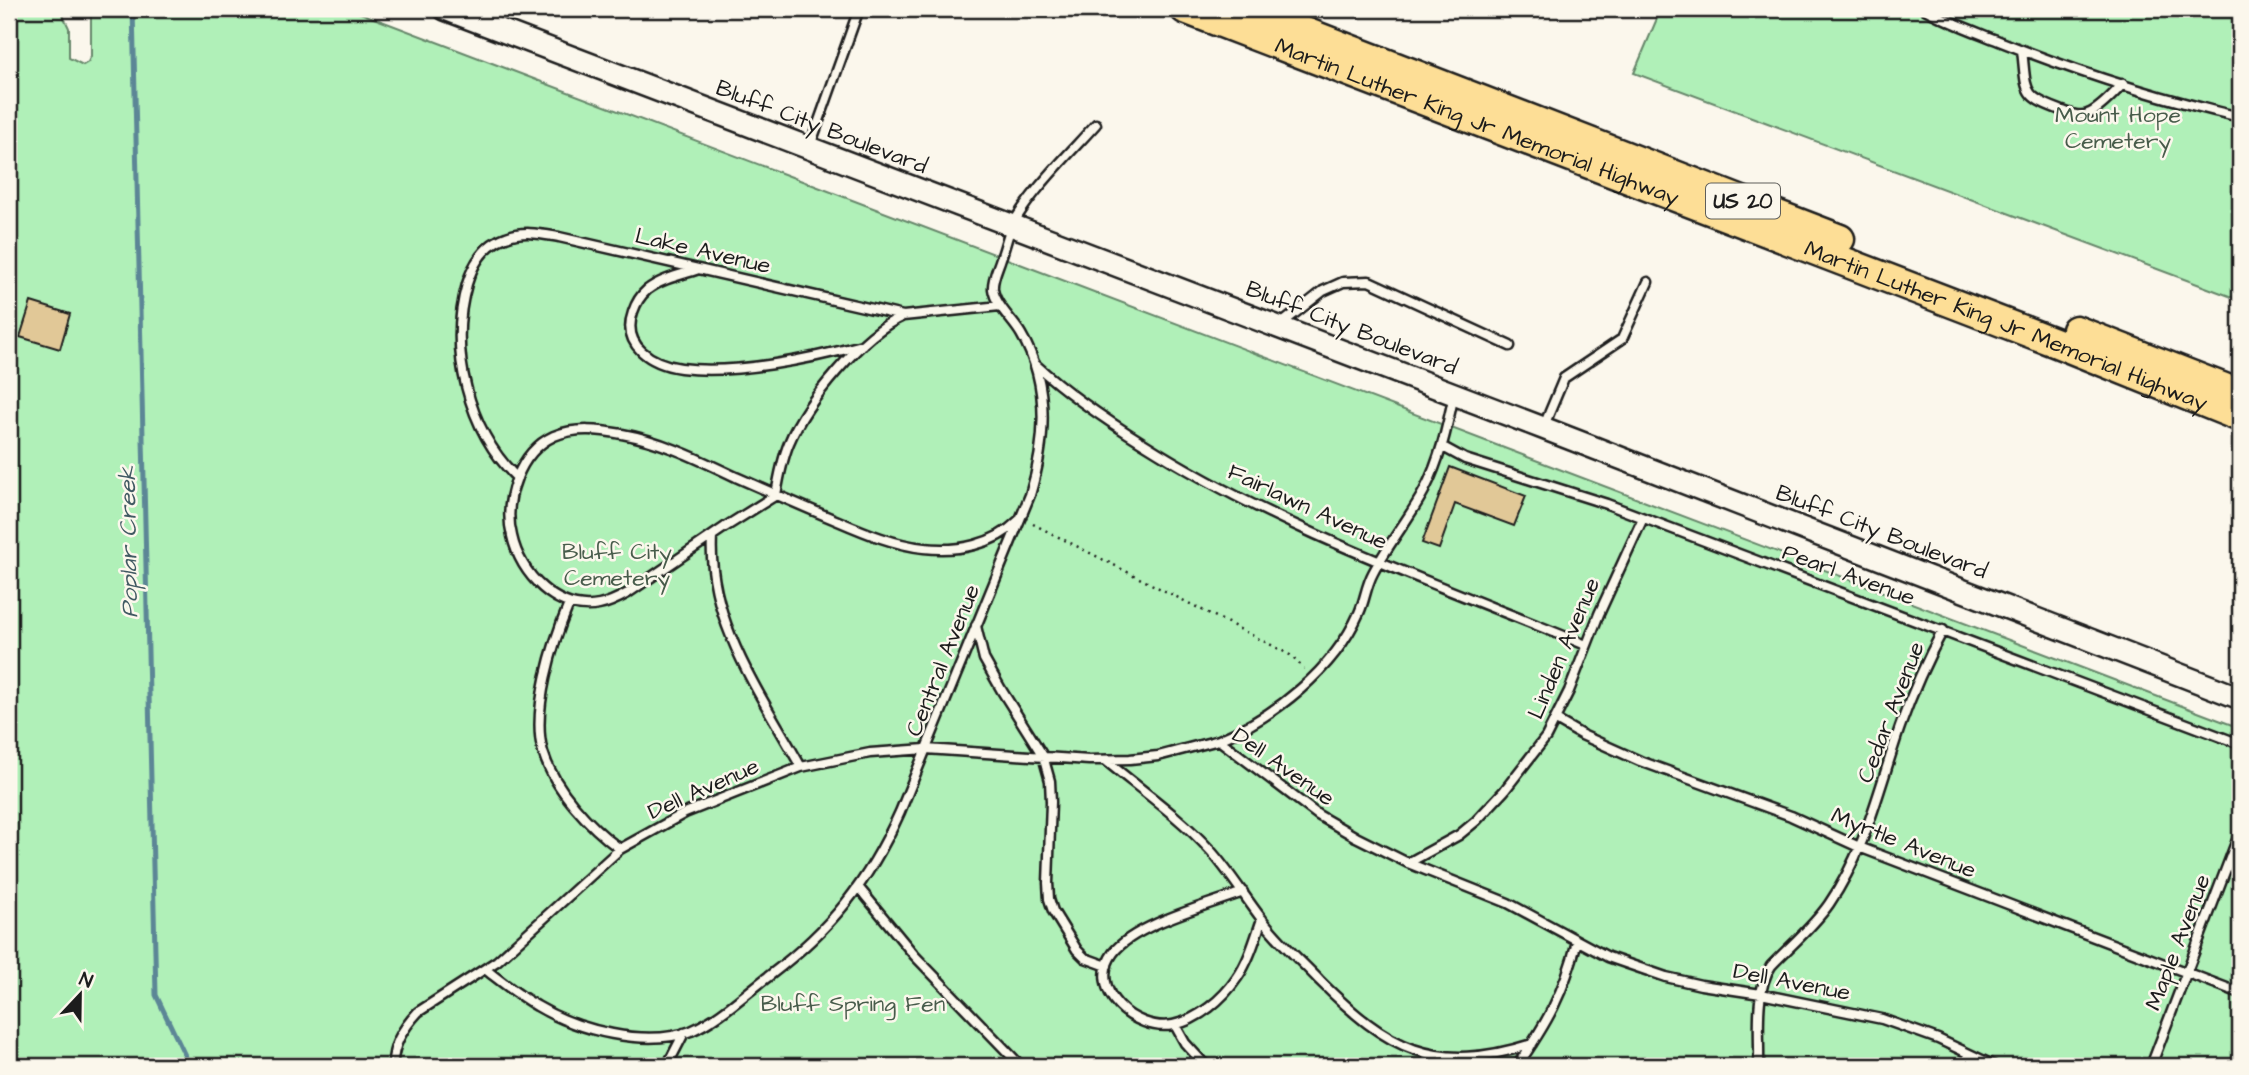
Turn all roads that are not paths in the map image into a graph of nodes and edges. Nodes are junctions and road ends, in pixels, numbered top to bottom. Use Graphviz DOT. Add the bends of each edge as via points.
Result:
graph roads {
  1 [pos="445,9"];
  2 [pos="859,9"];
  3 [pos="1185,9"];
  4 [pos="1246,9"];
  5 [pos="1925,9"];
  6 [pos="477,15"];
  7 [pos="2022,50"];
  8 [pos="2123,84"];
  9 [pos="2240,117"];
  10 [pos="1096,124"];
  11 [pos="809,149"];
  12 [pos="1012,227"];
  13 [pos="699,269"];
  14 [pos="1648,282"];
  15 [pos="1000,306"];
  16 [pos="903,316"];
  17 [pos="1277,327"];
  18 [pos="863,345"];
  19 [pos="1510,346"];
  20 [pos="1035,364"];
  21 [pos="1454,394"];
  22 [pos="2240,394"];
  23 [pos="2240,417"];
  24 [pos="1544,428"];
  25 [pos="1443,446"];
  26 [pos="517,478"];
  27 [pos="776,495"];
  28 [pos="1021,518"];
  29 [pos="1643,518"];
  30 [pos="712,537"];
  31 [pos="1380,561"];
  32 [pos="569,604"];
  33 [pos="976,626"];
  34 [pos="1943,630"];
  35 [pos="1586,645"];
  36 [pos="2240,698"];
  37 [pos="1556,720"];
  38 [pos="1219,740"];
  39 [pos="2240,744"];
  40 [pos="926,749"];
  41 [pos="1043,756"];
  42 [pos="1105,760"];
  43 [pos="801,767"];
  44 [pos="2240,832"];
  45 [pos="1860,847"];
  46 [pos="620,849"];
  47 [pos="1408,863"];
  48 [pos="859,888"];
  49 [pos="1243,892"];
  50 [pos="1262,919"];
  51 [pos="1577,941"];
  52 [pos="1107,966"];
  53 [pos="485,969"];
  54 [pos="2187,972"];
  55 [pos="1761,993"];
  56 [pos="2240,993"];
  57 [pos="1175,1025"];
  58 [pos="684,1033"];
  59 [pos="1532,1044"];
  60 [pos="1969,1054"];
  61 [pos="393,1066"];
  62 [pos="667,1066"];
  63 [pos="1021,1066"];
  64 [pos="1206,1066"];
  65 [pos="1517,1066"];
  66 [pos="1759,1066"];
  67 [pos="1965,1066"];
  68 [pos="1995,1066"];
  69 [pos="2151,1066"];
  1 -- 6 [label="street, Bluff City Boulevard"];
  2 -- 11 [label="lane"];
  3 -- 23 [label="highway, Martin Luther King Jr Memorial Highway / US 20"];
  4 -- 22 [label="highway, Martin Luther King Jr Memorial Highway / US 20"];
  5 -- 7 [label="lane"];
  6 -- 11 [label="street, Bluff City Boulevard"];
  7 -- 8 [label="lane"];
  7 -- 8 [label="lane" via="2027,87 2039,103 2087,115"];
  8 -- 9 [label="lane"];
  10 -- 12 [label="lane" via="1033,195"];
  11 -- 12 [label="street, Bluff City Boulevard"];
  12 -- 15 [label="lane" via="993,282"];
  12 -- 17 [label="street, Bluff City Boulevard"];
  13 -- 16 [label="lane, Lake Avenue"];
  13 -- 18 [label="lane" via="656,284 640,297 630,329 639,351 648,358 678,368 720,369"];
  13 -- 26 [label="lane, Lake Avenue" via="533,233 506,236 484,250 469,277 460,312 460,347 467,387 486,437"];
  14 -- 24 [label="lane" via="1622,339 1564,378"];
  15 -- 16 [label="lane"];
  15 -- 20 [label="lane, Central Avenue" via="1022,335"];
  16 -- 18 [label="lane" via="888,322"];
  17 -- 19 [label="lane" via="1324,291 1343,282 1369,281"];
  17 -- 21 [label="street, Bluff City Boulevard"];
  18 -- 27 [label="lane" via="819,394 789,441"];
  20 -- 28 [label="lane, Central Avenue" via="1043,406 1041,452"];
  20 -- 31 [label="lane, Fairlawn Avenue" via="1084,404 1175,463"];
  21 -- 24 [label="street, Bluff City Boulevard"];
  21 -- 25 [label="lane"];
  24 -- 36 [label="street, Bluff City Boulevard"];
  25 -- 29 [label="lane, Pearl Avenue" via="1465,459"];
  25 -- 31 [label="lane" via="1425,489"];
  26 -- 27 [label="lane" via="531,453 553,437 606,431 668,447"];
  26 -- 32 [label="lane" via="510,505 516,550 542,588"];
  27 -- 28 [label="lane" via="873,536 923,548 976,544 1009,530"];
  27 -- 30 [label="lane"];
  28 -- 33 [label="lane, Central Avenue"];
  29 -- 34 [label="lane, Pearl Avenue"];
  29 -- 35 [label="lane, Linden Avenue"];
  30 -- 32 [label="lane" via="621,597 599,605"];
  30 -- 43 [label="lane" via="712,571 722,615"];
  31 -- 35 [label="lane, Fairlawn Avenue"];
  31 -- 38 [label="lane" via="1360,612 1336,652 1265,715"];
  32 -- 46 [label="lane" via="547,672 542,750 575,807"];
  33 -- 40 [label="lane, Central Avenue"];
  33 -- 41 [label="lane" via="984,659"];
  34 -- 39 [label="lane, Pearl Avenue"];
  34 -- 45 [label="lane, Cedar Avenue" via="1900,726"];
  35 -- 37 [label="lane, Linden Avenue"];
  37 -- 45 [label="lane, Myrtle Avenue" via="1640,761 1791,816"];
  37 -- 47 [label="lane, Linden Avenue" via="1476,821"];
  38 -- 42 [label="lane, Dell Avenue" via="1158,755"];
  38 -- 47 [label="lane, Dell Avenue" via="1318,815"];
  40 -- 41 [label="lane, Dell Avenue"];
  40 -- 43 [label="lane, Dell Avenue" via="870,753"];
  40 -- 48 [label="lane, Central Avenue" via="889,837"];
  41 -- 42 [label="lane, Dell Avenue"];
  41 -- 52 [label="lane" via="1051,802 1049,898 1077,950"];
  42 -- 49 [label="lane" via="1191,831"];
  43 -- 46 [label="lane, Dell Avenue" via="685,814"];
  44 -- 54 [label="lane, Maple Avenue"];
  45 -- 54 [label="lane, Myrtle Avenue"];
  45 -- 55 [label="lane, Cedar Avenue" via="1829,904 1771,966"];
  46 -- 53 [label="lane, Dell Avenue"];
  47 -- 51 [label="lane, Dell Avenue" via="1508,903"];
  48 -- 58 [label="lane, Central Avenue" via="809,944 710,1020"];
  48 -- 63 [label="lane" via="915,956"];
  49 -- 50 [label="lane"];
  49 -- 52 [label="lane" via="1141,932 1117,949"];
  50 -- 57 [label="lane" via="1237,979 1210,1006"];
  50 -- 59 [label="lane" via="1350,1011 1397,1043 1431,1054 1469,1057"];
  51 -- 55 [label="lane, Dell Avenue" via="1666,977"];
  51 -- 59 [label="lane" via="1561,993"];
  52 -- 57 [label="lane" via="1109,990 1124,1012 1135,1020"];
  53 -- 58 [label="lane" via="538,1007 579,1025 635,1037"];
  53 -- 61 [label="lane" via="418,1012 396,1046"];
  54 -- 56 [label="lane, Myrtle Avenue"];
  54 -- 69 [label="lane, Maple Avenue"];
  55 -- 60 [label="lane, Dell Avenue" via="1882,1019"];
  55 -- 66 [label="lane, Cedar Avenue"];
  57 -- 64 [label="lane"];
  58 -- 62 [label="lane"];
  59 -- 65 [label="lane"];
  60 -- 67 [label="lane"];
  60 -- 68 [label="lane, Dell Avenue"];
}
